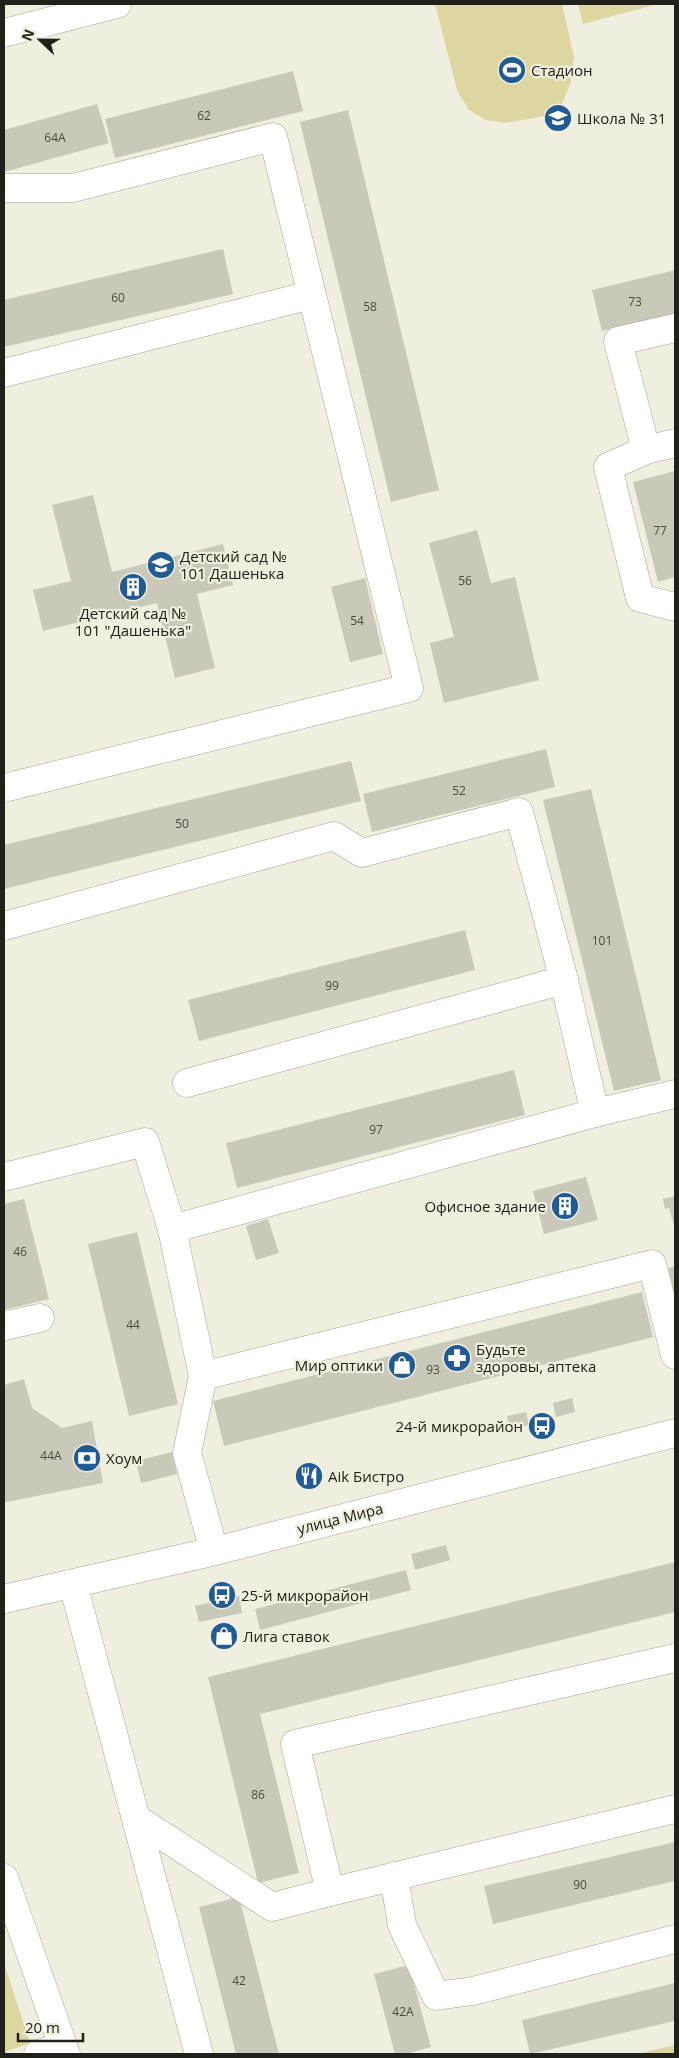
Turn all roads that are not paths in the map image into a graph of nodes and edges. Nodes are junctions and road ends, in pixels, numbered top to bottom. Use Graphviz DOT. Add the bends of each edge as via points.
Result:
graph roads {
  1 [pos="118,4"];
  2 [pos="4,33"];
  3 [pos="4,188"];
  4 [pos="311,296"];
  5 [pos="675,328"];
  6 [pos="4,373"];
  7 [pos="675,443"];
  8 [pos="646,450"];
  9 [pos="675,607"];
  10 [pos="4,788"];
  11 [pos="4,926"];
  12 [pos="564,980"];
  13 [pos="187,1083"];
  14 [pos="675,1094"];
  15 [pos="595,1113"];
  16 [pos="4,1177"];
  17 [pos="172,1229"];
  18 [pos="40,1318"];
  19 [pos="4,1326"];
  20 [pos="675,1356"];
  21 [pos="203,1376"];
  22 [pos="675,1433"];
  23 [pos="214,1551"];
  24 [pos="74,1584"];
  25 [pos="4,1600"];
  26 [pos="675,1658"];
  27 [pos="675,1809"];
  28 [pos="137,1819"];
  29 [pos="394,1876"];
  30 [pos="4,1878"];
  31 [pos="330,1892"];
  32 [pos="675,1939"];
  33 [pos="56,2051"];
  34 [pos="199,2054"];
  1 -- 2 [label="street"];
  3 -- 4 [label="street" via="73,188 273,137"];
  4 -- 6 [label="street"];
  4 -- 10 [label="street" via="409,688"];
  5 -- 8 [label="street" via="618,341"];
  7 -- 8 [label="street"];
  8 -- 9 [label="street" via="608,467 640,598"];
  11 -- 12 [label="street" via="334,836 362,853 518,812"];
  12 -- 13 [label="street"];
  12 -- 15 [label="street"];
  14 -- 15 [label="street"];
  15 -- 17 [label="street"];
  16 -- 17 [label="street" via="145,1142"];
  17 -- 21 [label="street"];
  18 -- 19 [label="street"];
  20 -- 21 [label="street" via="652,1264"];
  21 -- 23 [label="street" via="187,1452"];
  22 -- 23 [label="street, улица Мира"];
  23 -- 24 [label="street, улица Мира"];
  24 -- 25 [label="street, улица Мира"];
  24 -- 28 [label="street"];
  26 -- 31 [label="street" via="295,1744"];
  27 -- 29 [label="street"];
  28 -- 31 [label="street" via="272,1907"];
  28 -- 34 [label="street"];
  29 -- 31 [label="street"];
  29 -- 32 [label="street" via="402,1924 436,1996 473,1992"];
  30 -- 33 [label="street"];
}
